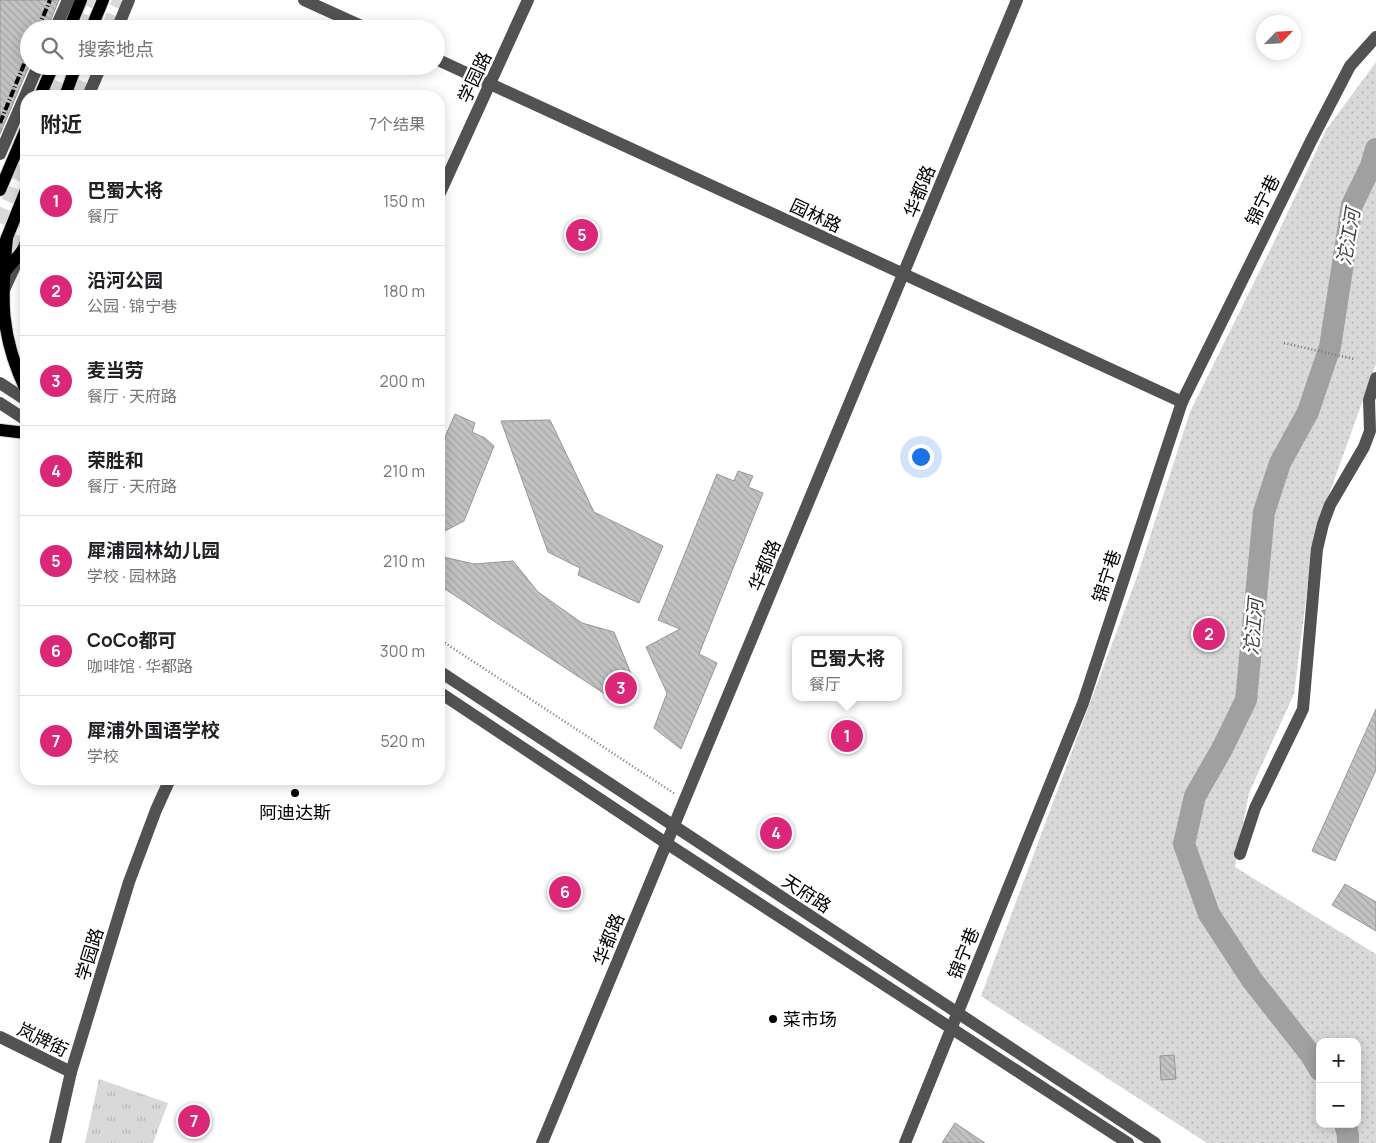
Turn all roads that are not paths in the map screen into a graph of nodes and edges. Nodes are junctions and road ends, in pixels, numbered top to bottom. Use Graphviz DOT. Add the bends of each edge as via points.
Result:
graph roads {
  1 [pos="68,0"];
  2 [pos="81,0"];
  3 [pos="103,0"];
  4 [pos="129,0"];
  5 [pos="304,0"];
  6 [pos="528,0"];
  7 [pos="1017,0"];
  8 [pos="59,20"];
  9 [pos="73,20"];
  10 [pos="95,20"];
  11 [pos="121,20"];
  12 [pos="348,20"];
  13 [pos="1376,37"];
  14 [pos="445,63"];
  15 [pos="34,75"];
  16 [pos="49,75"];
  17 [pos="73,75"];
  18 [pos="97,75"];
  19 [pos="490,83"];
  20 [pos="28,90"];
  21 [pos="43,90"];
  22 [pos="67,90"];
  23 [pos="91,90"];
  24 [pos="20,108"];
  25 [pos="20,143"];
  26 [pos="0,154"];
  27 [pos="445,182"];
  28 [pos="0,190"];
  29 [pos="20,205"];
  30 [pos="7,238"];
  31 [pos="20,251"];
  32 [pos="0,254"];
  33 [pos="20,255"];
  34 [pos="904,274"];
  35 [pos="2,276"];
  36 [pos="1,296"];
  37 [pos="1376,378"];
  38 [pos="20,379"];
  39 [pos="0,383"];
  40 [pos="20,396"];
  41 [pos="1182,402"];
  42 [pos="0,403"];
  43 [pos="20,416"];
  44 [pos="0,430"];
  45 [pos="20,432"];
  46 [pos="445,675"];
  47 [pos="445,696"];
  48 [pos="167,785"];
  49 [pos="674,826"];
  50 [pos="666,842"];
  51 [pos="1240,854"];
  52 [pos="957,1013"];
  53 [pos="952,1028"];
  54 [pos="0,1037"];
  55 [pos="71,1072"];
  56 [pos="55,1143"];
  57 [pos="542,1143"];
  58 [pos="905,1143"];
  59 [pos="1128,1143"];
  60 [pos="1155,1143"];
  1 -- 8 [label="street"];
  2 -- 9 [label="main road"];
  3 -- 10 [label="main road"];
  4 -- 11 [label="street"];
  5 -- 12 [label="street"];
  6 -- 19 [label="street, 学园路"];
  7 -- 34 [label="street, 华都路"];
  13 -- 41 [label="street, 锦宁巷" via="1350,66"];
  14 -- 19 [label="street, 园林路"];
  15 -- 20 [label="street"];
  16 -- 21 [label="main road"];
  17 -- 22 [label="main road"];
  18 -- 23 [label="street"];
  19 -- 27 [label="street, 学园路"];
  19 -- 34 [label="street, 园林路"];
  24 -- 26 [label="street"];
  25 -- 28 [label="main road"];
  29 -- 30 [label="main road"];
  30 -- 32 [label="main road"];
  30 -- 35 [label="main road"];
  31 -- 35 [label="main road"];
  33 -- 36 [label="street"];
  34 -- 41 [label="street, 园林路"];
  34 -- 49 [label="street, 华都路"];
  35 -- 36 [label="main road"];
  36 -- 38 [label="main road" via="3,337"];
  37 -- 51 [label="street" via="1369,400 1370,431 1330,505 1317,549 1303,709 1255,808"];
  39 -- 40 [label="street"];
  41 -- 52 [label="street, 锦宁巷" via="1083,703"];
  42 -- 43 [label="street"];
  44 -- 45 [label="main road"];
  46 -- 49 [label="street, 天府路"];
  47 -- 50 [label="street, 天府路"];
  48 -- 55 [label="street, 学园路" via="129,882"];
  49 -- 50 [label="street, 华都路"];
  49 -- 52 [label="street, 天府路"];
  50 -- 53 [label="street, 天府路"];
  50 -- 57 [label="street, 华都路"];
  52 -- 53 [label="street, 锦宁巷"];
  52 -- 60 [label="street, 天府路"];
  53 -- 58 [label="street, 锦宁巷"];
  53 -- 59 [label="street, 天府路"];
  54 -- 55 [label="street, 岚牌街"];
  55 -- 56 [label="street, 学园路"];
}
